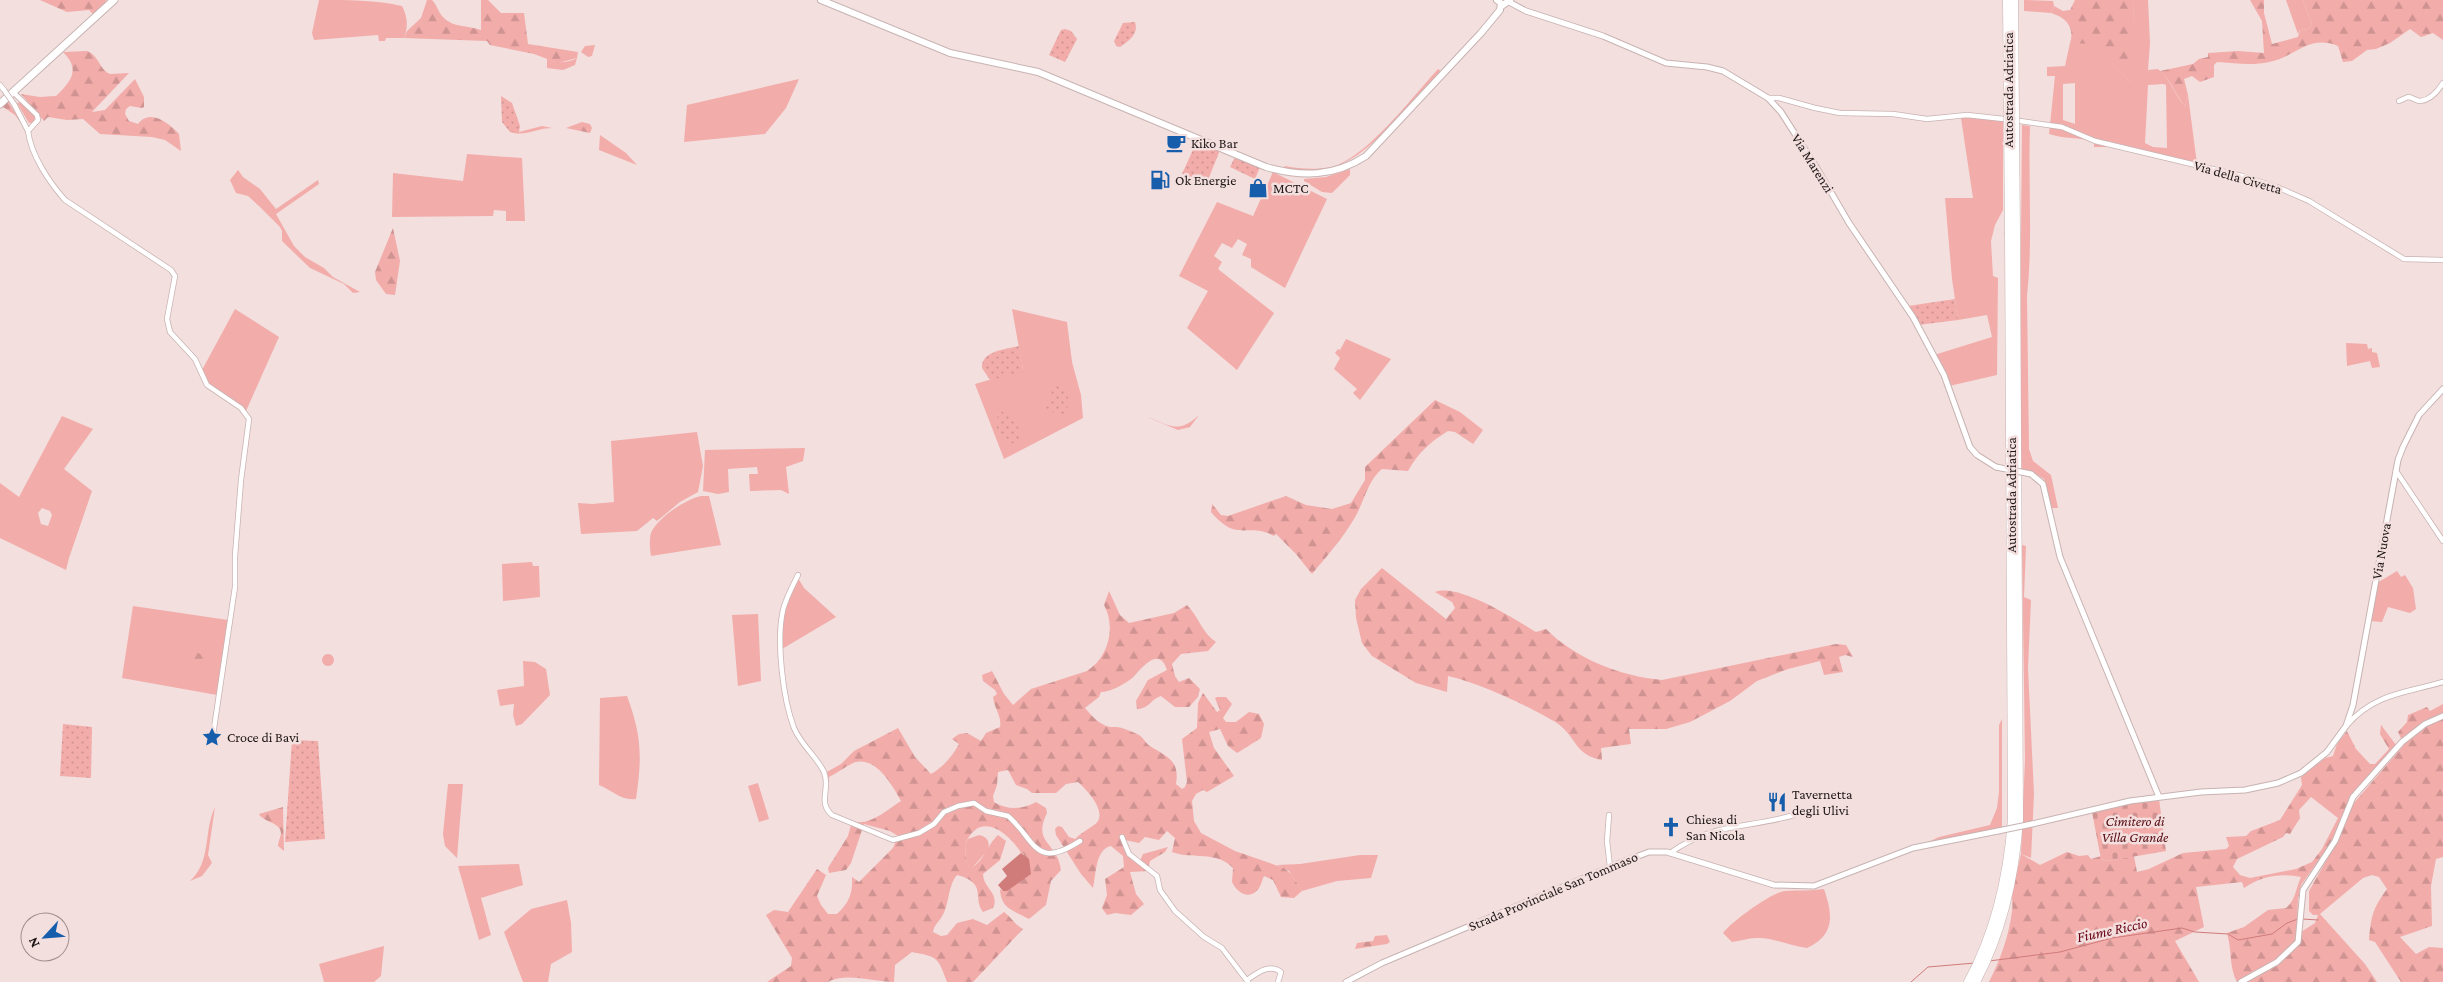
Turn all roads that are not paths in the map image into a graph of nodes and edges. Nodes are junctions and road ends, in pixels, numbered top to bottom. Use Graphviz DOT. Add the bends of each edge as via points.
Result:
graph roads {
  1 [pos="114,0"];
  2 [pos="821,0"];
  3 [pos="2008,0"];
  4 [pos="2014,0"];
  5 [pos="1510,1"];
  6 [pos="1499,2"];
  7 [pos="2443,83"];
  8 [pos="0,85"];
  9 [pos="15,90"];
  10 [pos="1768,98"];
  11 [pos="2399,101"];
  12 [pos="0,104"];
  13 [pos="2004,119"];
  14 [pos="2020,121"];
  15 [pos="28,131"];
  16 [pos="2012,234"];
  17 [pos="2443,260"];
  18 [pos="2443,389"];
  19 [pos="2396,471"];
  20 [pos="2443,541"];
  21 [pos="798,575"];
  22 [pos="2443,682"];
  23 [pos="2443,716"];
  24 [pos="2346,726"];
  25 [pos="213,735"];
  26 [pos="2159,798"];
  27 [pos="1609,815"];
  28 [pos="1794,815"];
  29 [pos="1998,831"];
  30 [pos="1122,837"];
  31 [pos="1080,841"];
  32 [pos="1670,853"];
  33 [pos="1610,866"];
  34 [pos="2008,877"];
  35 [pos="1248,981"];
  36 [pos="1278,982"];
  37 [pos="1345,982"];
  38 [pos="1968,982"];
  39 [pos="1976,982"];
  40 [pos="2241,982"];
  1 -- 9 [label="main road"];
  2 -- 6 [label="main road" via="950,53 1038,72 1266,167 1317,174 1366,156 1481,33 1500,10"];
  3 -- 16 [label="highway, Autostrada Adriatica, bridge"];
  4 -- 16 [label="highway, Autostrada Adriatica, bridge"];
  5 -- 6 [label="main road"];
  5 -- 10 [label="street, Via Marenzi" via="1666,63 1723,71"];
  7 -- 11 [label="street" via="2436,94 2427,98 2419,101 2408,97"];
  8 -- 15 [label="street, bridge"];
  9 -- 12 [label="main road"];
  9 -- 15 [label="street" via="37,115 38,120"];
  10 -- 13 [label="street" via="1840,113 1893,114 1927,119 1967,115"];
  10 -- 26 [label="street, Via Marenzi, bridge" via="1781,112 1849,223 1913,317 1944,376 1970,447 1996,467 2032,474 2043,484 2060,557"];
  14 -- 17 [label="street, Via della Civetta" via="2062,127 2095,141 2277,187 2309,201 2404,259"];
  15 -- 25 [label="street" via="55,189 65,200 175,276 167,318 170,332 195,359 207,385 241,408 250,419 241,480 235,587"];
  16 -- 34 [label="highway, Autostrada Adriatica" via="2012,801"];
  18 -- 19 [label="street, Via Nuova" via="2412,427"];
  19 -- 20 [label="street"];
  19 -- 24 [label="street, Via Nuova" via="2353,705"];
  21 -- 31 [label="street" via="787,596 783,613 782,660 794,727 806,750 824,772 823,801 826,810 893,840 919,833 934,824 944,812 974,803 986,812 1008,816 1038,850 1058,852"];
  22 -- 24 [label="street, Via Nuova" via="2400,692 2375,702 2354,716"];
  23 -- 40 [label="street" via="2420,727 2402,742 2353,797 2335,841 2306,882 2301,896 2298,942 2277,962"];
  24 -- 26 [label="street, Via Nuova" via="2316,763 2284,782 2245,790"];
  26 -- 29 [label="street, Via Nuova, bridge" via="2130,801"];
  27 -- 33 [label="street" via="1607,841"];
  28 -- 32 [label="street" via="1709,831"];
  29 -- 32 [label="street, Strada Provinciale San Tommaso" via="1912,848 1814,886 1774,885"];
  30 -- 35 [label="street" via="1129,854 1157,876 1160,890 1175,911 1222,948"];
  32 -- 33 [label="street, Strada Provinciale San Tommaso" via="1644,854"];
  33 -- 37 [label="street, Strada Provinciale San Tommaso" via="1382,963"];
  34 -- 38 [label="highway, Autostrada Adriatica"];
  34 -- 39 [label="highway, Autostrada Adriatica" via="2003,915"];
  35 -- 36 [label="street" via="1268,968 1274,968 1281,972"];
}
